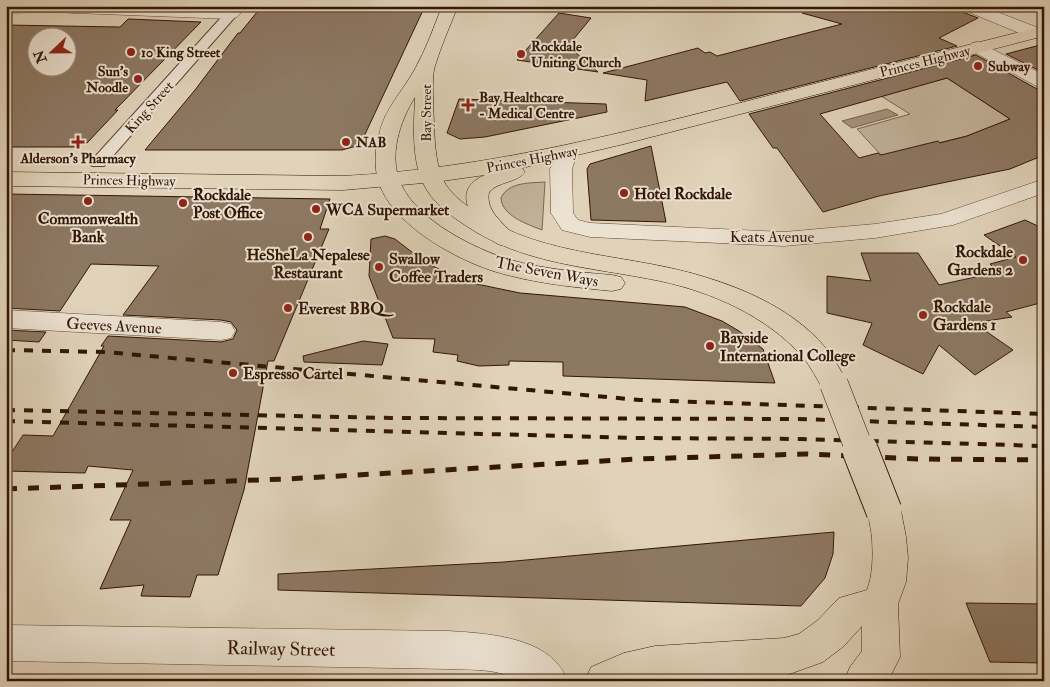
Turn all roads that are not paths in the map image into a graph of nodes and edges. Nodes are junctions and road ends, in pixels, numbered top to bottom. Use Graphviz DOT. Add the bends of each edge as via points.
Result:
graph roads {
  1 [pos="450,6"];
  2 [pos="967,6"];
  3 [pos="6,8"];
  4 [pos="235,10"];
  5 [pos="1014,24"];
  6 [pos="1041,27"];
  7 [pos="978,48"];
  8 [pos="425,67"];
  9 [pos="1044,83"];
  10 [pos="567,153"];
  11 [pos="6,161"];
  12 [pos="98,162"];
  13 [pos="429,168"];
  14 [pos="388,173"];
  15 [pos="6,179"];
  16 [pos="1044,186"];
  17 [pos="506,240"];
  18 [pos="733,297"];
  19 [pos="6,319"];
  20 [pos="221,331"];
  21 [pos="880,604"];
  22 [pos="6,643"];
  23 [pos="547,681"];
  24 [pos="605,681"];
  25 [pos="864,681"];
  1 -- 8 [label="main road, Bay Street"];
  2 -- 5 [label="street"];
  3 -- 4 [label="street"];
  4 -- 12 [label="street, King Street"];
  5 -- 6 [label="street"];
  5 -- 13 [label="main road, Princes Highway"];
  6 -- 7 [label="main road, Princes Highway"];
  7 -- 9 [label="street"];
  7 -- 10 [label="main road, Princes Highway"];
  8 -- 13 [label="main road, Bay Street"];
  8 -- 14 [label="main road, Bay Street" via="406,94 390,128"];
  10 -- 13 [label="main road, Princes Highway"];
  10 -- 16 [label="street, Keats Avenue" via="561,169 562,213 570,225 590,230 793,239 945,220"];
  10 -- 17 [label="main road" via="483,185 477,199 480,209"];
  11 -- 12 [label="main road, Princes Highway"];
  12 -- 14 [label="main road, Princes Highway" via="336,166"];
  13 -- 14 [label="main road, Princes Highway"];
  13 -- 17 [label="main road, The Seven Ways" via="443,196 478,225"];
  14 -- 15 [label="main road, Princes Highway" via="343,183"];
  14 -- 18 [label="main road, The Seven Ways" via="408,210 432,230 490,261 564,278"];
  17 -- 18 [label="main road, The Seven Ways" via="576,260 681,279"];
  18 -- 21 [label="main road, The Seven Ways, bridge" via="756,307 794,332 811,349 834,384 884,511 890,558 888,582"];
  19 -- 20 [label="street, Geeves Avenue"];
  21 -- 24 [label="main road" via="852,610 831,633 809,649 784,657 655,665 624,672"];
  21 -- 25 [label="main road, The Seven Ways" via="881,657"];
  22 -- 23 [label="street, Railway Street" via="448,650 518,660 541,672"];
}
